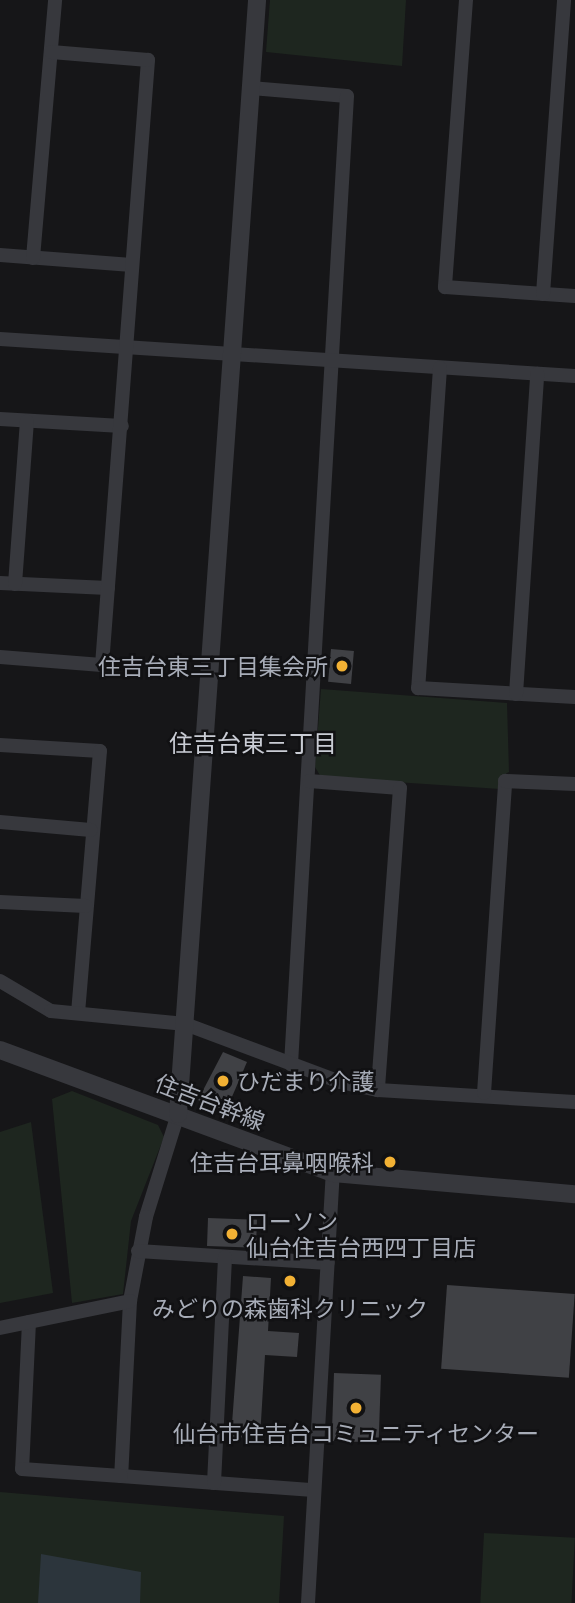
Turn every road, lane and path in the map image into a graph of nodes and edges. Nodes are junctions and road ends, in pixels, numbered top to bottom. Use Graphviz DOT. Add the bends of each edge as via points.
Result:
graph roads {
  1 [pos="55,0"];
  2 [pos="257,0"];
  3 [pos="466,0"];
  4 [pos="564,0"];
  5 [pos="51,52"];
  6 [pos="251,88"];
  7 [pos="0,255"];
  8 [pos="33,258"];
  9 [pos="132,265"];
  10 [pos="542,294"];
  11 [pos="575,296"];
  12 [pos="0,339"];
  13 [pos="127,346"];
  14 [pos="234,355"];
  15 [pos="334,361"];
  16 [pos="440,368"];
  17 [pos="537,374"];
  18 [pos="575,376"];
  19 [pos="0,419"];
  20 [pos="27,421"];
  21 [pos="122,426"];
  22 [pos="0,583"];
  23 [pos="15,584"];
  24 [pos="108,588"];
  25 [pos="0,657"];
  26 [pos="516,694"];
  27 [pos="575,697"];
  28 [pos="0,746"];
  29 [pos="309,781"];
  30 [pos="575,784"];
  31 [pos="0,822"];
  32 [pos="91,830"];
  33 [pos="0,902"];
  34 [pos="86,906"];
  35 [pos="0,981"];
  36 [pos="78,1013"];
  37 [pos="185,1024"];
  38 [pos="0,1049"];
  39 [pos="291,1064"];
  40 [pos="378,1090"];
  41 [pos="484,1093"];
  42 [pos="575,1102"];
  43 [pos="178,1115"];
  44 [pos="333,1173"];
  45 [pos="575,1194"];
  46 [pos="138,1251"];
  47 [pos="225,1256"];
  48 [pos="328,1263"];
  49 [pos="130,1301"];
  50 [pos="29,1322"];
  51 [pos="0,1328"];
  52 [pos="121,1476"];
  53 [pos="214,1483"];
  54 [pos="313,1490"];
  55 [pos="308,1603"];
  1 -- 5 [label="street"];
  2 -- 6 [label="street"];
  3 -- 10 [label="street" via="445,287"];
  4 -- 10 [label="street"];
  5 -- 8 [label="street"];
  5 -- 9 [label="street" via="148,60"];
  6 -- 14 [label="street"];
  6 -- 15 [label="street" via="347,96"];
  7 -- 8 [label="street"];
  8 -- 9 [label="street"];
  9 -- 13 [label="street"];
  10 -- 11 [label="street"];
  12 -- 13 [label="street"];
  13 -- 14 [label="street"];
  13 -- 21 [label="street"];
  14 -- 15 [label="street"];
  14 -- 37 [label="street"];
  15 -- 16 [label="street"];
  15 -- 29 [label="street"];
  16 -- 17 [label="street"];
  16 -- 26 [label="street" via="418,688"];
  17 -- 18 [label="street"];
  17 -- 26 [label="street"];
  19 -- 20 [label="street"];
  20 -- 21 [label="street"];
  20 -- 23 [label="street"];
  21 -- 24 [label="street"];
  22 -- 23 [label="street"];
  23 -- 24 [label="street"];
  24 -- 25 [label="street" via="102,665"];
  26 -- 27 [label="street"];
  28 -- 32 [label="street" via="100,751"];
  29 -- 39 [label="street"];
  29 -- 40 [label="street" via="400,788"];
  30 -- 41 [label="street" via="505,781"];
  31 -- 32 [label="street"];
  32 -- 34 [label="street"];
  33 -- 34 [label="street"];
  34 -- 36 [label="street"];
  35 -- 36 [label="street" via="51,1011"];
  36 -- 37 [label="street"];
  37 -- 39 [label="street"];
  37 -- 43 [label="street"];
  38 -- 43 [label="street, 住吉台幹線"];
  39 -- 40 [label="street"];
  40 -- 41 [label="street"];
  41 -- 42 [label="street"];
  43 -- 44 [label="street, 住吉台幹線"];
  43 -- 46 [label="street"];
  44 -- 45 [label="street, 住吉台幹線"];
  44 -- 48 [label="street"];
  46 -- 47 [label="street"];
  46 -- 49 [label="street"];
  47 -- 48 [label="street"];
  47 -- 53 [label="street"];
  48 -- 54 [label="street"];
  49 -- 50 [label="street"];
  49 -- 52 [label="street"];
  50 -- 51 [label="street"];
  50 -- 52 [label="street" via="22,1469"];
  52 -- 53 [label="street"];
  53 -- 54 [label="street"];
  54 -- 55 [label="street"];
}
